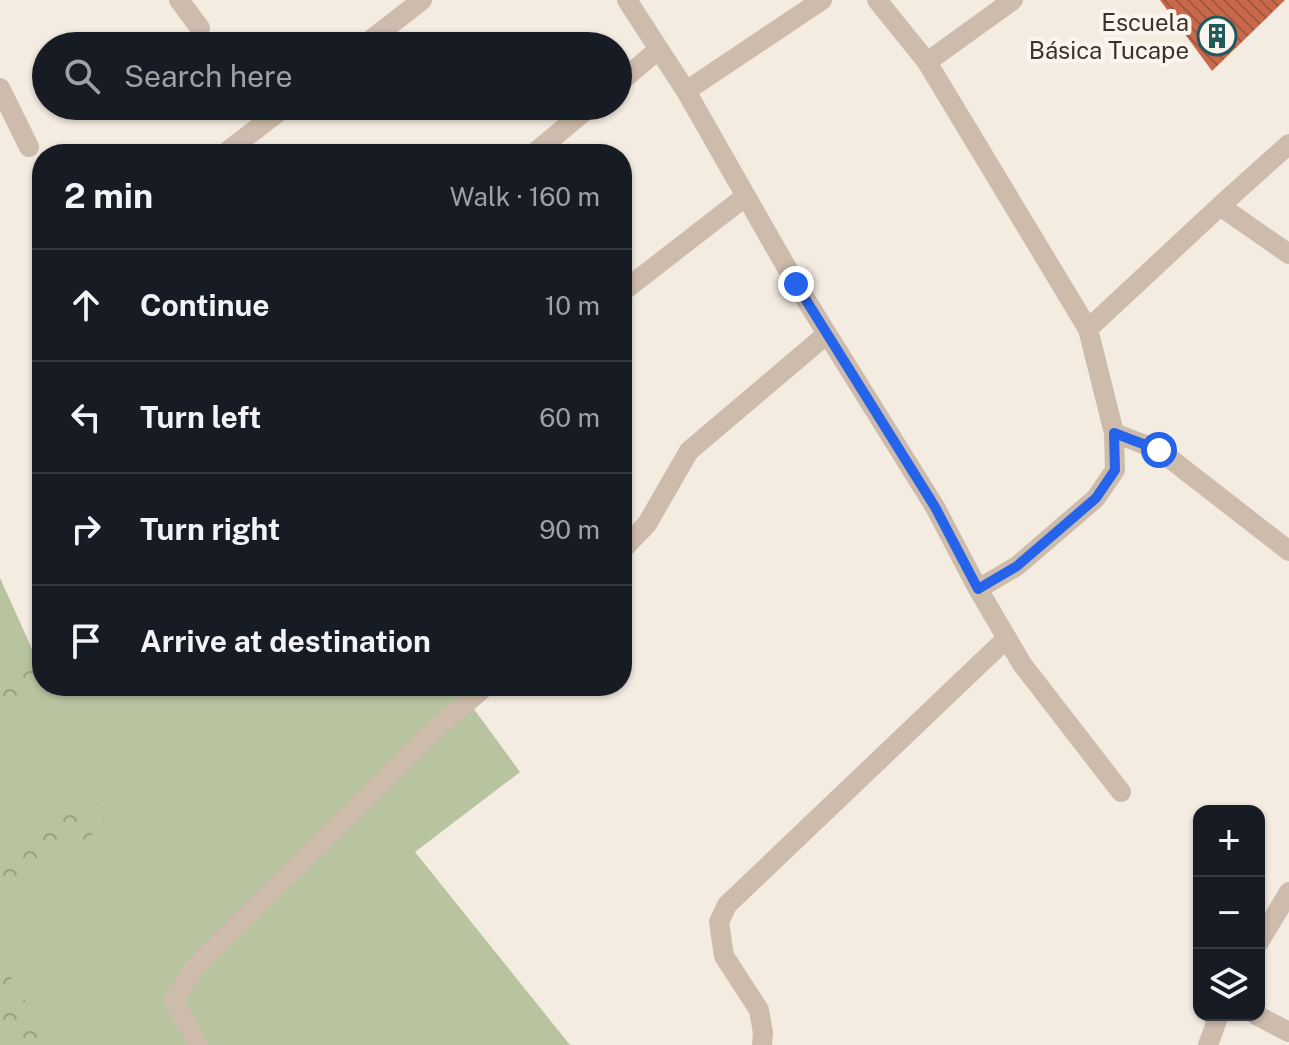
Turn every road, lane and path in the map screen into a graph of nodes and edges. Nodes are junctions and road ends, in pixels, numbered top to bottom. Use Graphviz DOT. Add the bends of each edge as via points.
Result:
graph roads {
  1 [pos="179,0"];
  2 [pos="422,0"];
  3 [pos="627,0"];
  4 [pos="822,0"];
  5 [pos="877,0"];
  6 [pos="1013,0"];
  7 [pos="200,28"];
  8 [pos="381,32"];
  9 [pos="659,49"];
  10 [pos="927,62"];
  11 [pos="632,72"];
  12 [pos="0,88"];
  13 [pos="686,91"];
  14 [pos="268,120"];
  15 [pos="574,120"];
  16 [pos="237,144"];
  17 [pos="545,144"];
  18 [pos="1289,144"];
  19 [pos="29,147"];
  20 [pos="746,196"];
  21 [pos="1220,206"];
  22 [pos="1289,254"];
  23 [pos="632,284"];
  24 [pos="1088,329"];
  25 [pos="827,334"];
  26 [pos="1114,433"];
  27 [pos="632,540"];
  28 [pos="1289,551"];
  29 [pos="978,589"];
  30 [pos="1007,638"];
  31 [pos="474,696"];
  32 [pos="1121,792"];
  33 [pos="1288,894"];
  34 [pos="1265,932"];
  35 [pos="1265,1020"];
  36 [pos="1217,1021"];
  37 [pos="1289,1032"];
  38 [pos="198,1045"];
  39 [pos="762,1045"];
  40 [pos="1208,1045"];
  1 -- 7 [label="street"];
  2 -- 8 [label="street"];
  3 -- 9 [label="street"];
  4 -- 13 [label="street"];
  5 -- 10 [label="street"];
  6 -- 10 [label="street"];
  9 -- 11 [label="street"];
  9 -- 13 [label="street"];
  10 -- 24 [label="street"];
  12 -- 19 [label="street"];
  13 -- 20 [label="street"];
  14 -- 16 [label="street"];
  15 -- 17 [label="street"];
  18 -- 21 [label="street"];
  20 -- 23 [label="street"];
  20 -- 25 [label="street"];
  21 -- 22 [label="street"];
  21 -- 24 [label="street"];
  24 -- 26 [label="street"];
  25 -- 27 [label="street" via="689,451 647,524"];
  25 -- 29 [label="street" via="935,507"];
  26 -- 28 [label="street" via="1159,450"];
  26 -- 29 [label="street" via="1115,470 1096,498 1017,566"];
  29 -- 30 [label="street"];
  30 -- 32 [label="street"];
  30 -- 39 [label="street" via="727,905 719,922 724,956 759,1010"];
  31 -- 38 [label="street" via="194,968 174,1000"];
  33 -- 34 [label="street"];
  35 -- 37 [label="street"];
  36 -- 40 [label="street"];
}
